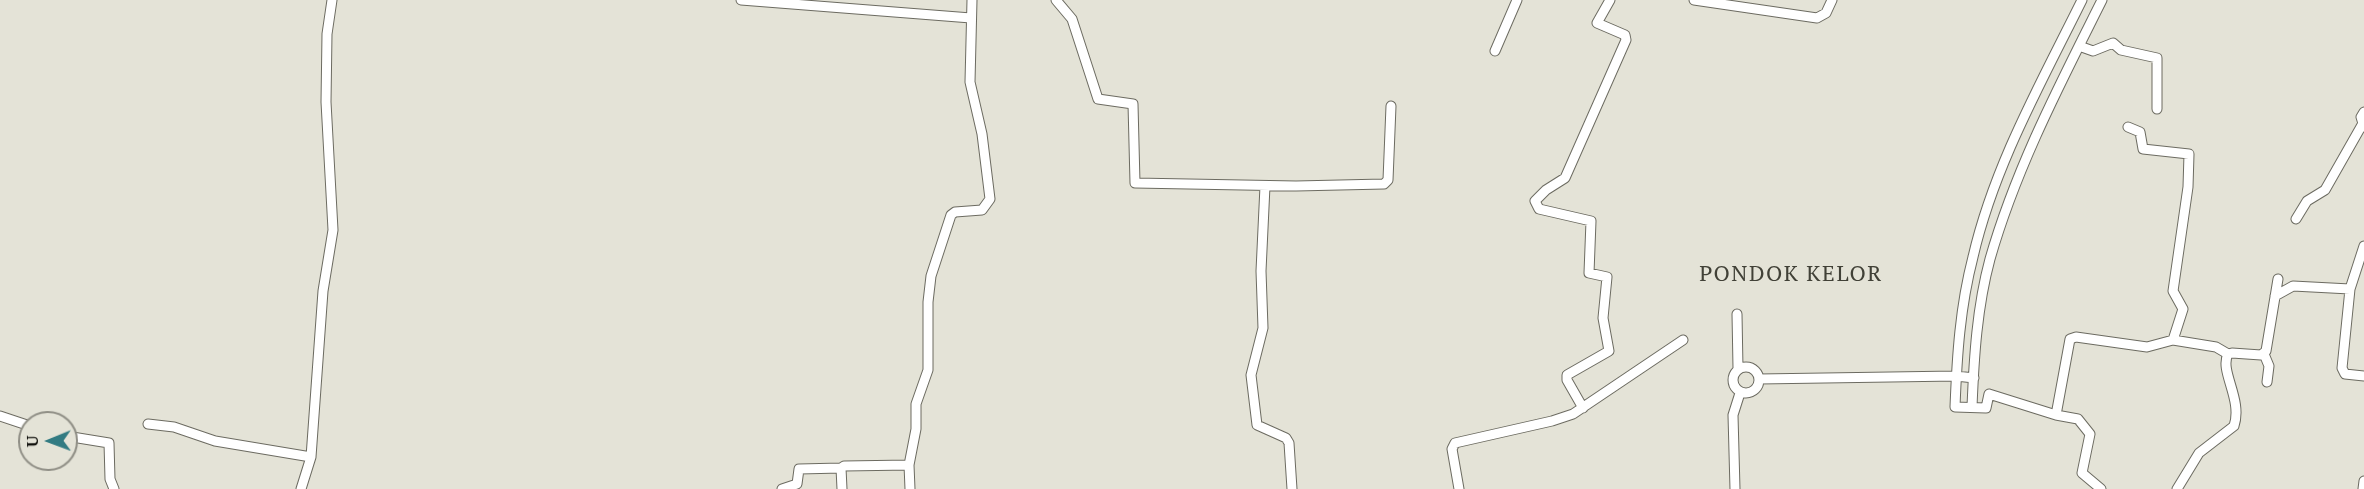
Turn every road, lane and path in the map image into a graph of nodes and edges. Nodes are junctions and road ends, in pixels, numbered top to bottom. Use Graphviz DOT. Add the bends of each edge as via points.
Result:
graph roads {
  1 [pos="332,0"];
  2 [pos="741,0"];
  3 [pos="972,0"];
  4 [pos="1056,0"];
  5 [pos="1518,0"];
  6 [pos="1610,0"];
  7 [pos="1694,0"];
  8 [pos="1832,0"];
  9 [pos="2082,0"];
  10 [pos="2102,0"];
  11 [pos="971,18"];
  12 [pos="2079,46"];
  13 [pos="1495,51"];
  14 [pos="1391,106"];
  15 [pos="2157,109"];
  16 [pos="2364,112"];
  17 [pos="2363,126"];
  18 [pos="2128,127"];
  19 [pos="1998,178"];
  20 [pos="2015,183"];
  21 [pos="1265,186"];
  22 [pos="2296,219"];
  23 [pos="2364,246"];
  24 [pos="2360,271"];
  25 [pos="2278,279"];
  26 [pos="2350,290"];
  27 [pos="2274,296"];
  28 [pos="1737,314"];
  29 [pos="1683,340"];
  30 [pos="2173,340"];
  31 [pos="2228,354"];
  32 [pos="2264,354"];
  33 [pos="1738,368"];
  34 [pos="1956,376"];
  35 [pos="2364,376"];
  36 [pos="1974,378"];
  37 [pos="1759,379"];
  38 [pos="2267,382"];
  39 [pos="1740,393"];
  40 [pos="1972,407"];
  41 [pos="1583,408"];
  42 [pos="0,416"];
  43 [pos="2056,416"];
  44 [pos="18,422"];
  45 [pos="148,424"];
  46 [pos="78,438"];
  47 [pos="311,457"];
  48 [pos="909,465"];
  49 [pos="841,468"];
  50 [pos="2364,481"];
  51 [pos="114,489"];
  52 [pos="302,489"];
  53 [pos="782,489"];
  54 [pos="842,489"];
  55 [pos="910,489"];
  56 [pos="1292,489"];
  57 [pos="1459,489"];
  58 [pos="1735,489"];
  59 [pos="2101,489"];
  60 [pos="2176,489"];
  61 [pos="2363,489"];
  1 -- 47 [label="street" via="326,102 333,230 323,291"];
  2 -- 11 [label="street"];
  3 -- 11 [label="street"];
  4 -- 21 [label="street" via="1072,19 1098,99 1133,104 1135,183"];
  5 -- 13 [label="street"];
  6 -- 41 [label="street" via="1597,23 1625,35 1626,40 1565,178 1535,201 1539,208 1591,221 1589,273 1607,277 1603,318 1609,351 1567,375"];
  7 -- 8 [label="street" via="1817,18 1826,13"];
  9 -- 19 [label="street"];
  10 -- 12 [label="street"];
  11 -- 48 [label="street" via="970,82 982,134 990,199 982,210 951,215 931,276 928,370 916,404"];
  12 -- 15 [label="street" via="2093,51 2112,43 2121,50 2157,58"];
  12 -- 20 [label="street"];
  14 -- 21 [label="street" via="1386,184"];
  16 -- 17 [label="street"];
  17 -- 22 [label="street" via="2325,190 2307,201"];
  18 -- 30 [label="street" via="2140,132 2143,149 2189,154 2173,291 2183,309"];
  19 -- 20 [label="street"];
  19 -- 34 [label="street" via="1973,256 1960,317"];
  20 -- 36 [label="street" via="1990,260 1978,319"];
  21 -- 56 [label="street" via="1263,328 1251,379 1257,425 1289,443"];
  23 -- 24 [label="street"];
  24 -- 26 [label="street"];
  25 -- 27 [label="street"];
  26 -- 27 [label="street" via="2293,286"];
  26 -- 35 [label="street" via="2343,372"];
  27 -- 32 [label="street"];
  28 -- 33 [label="street"];
  29 -- 41 [label="street"];
  30 -- 31 [label="street" via="2216,347"];
  30 -- 43 [label="street" via="2147,347 2070,339"];
  31 -- 32 [label="street"];
  31 -- 60 [label="street" via="2225,362 2237,405 2234,426 2199,453"];
  32 -- 38 [label="street" via="2269,366"];
  33 -- 37 [label="street" via="1747,366 1755,370"];
  33 -- 39 [label="street" via="1732,376 1733,386"];
  34 -- 36 [label="street"];
  34 -- 37 [label="street"];
  34 -- 40 [label="street" via="1955,407"];
  36 -- 40 [label="street"];
  37 -- 39 [label="street" via="1757,388"];
  39 -- 58 [label="street" via="1733,415"];
  40 -- 43 [label="street" via="1986,408 1989,394"];
  41 -- 57 [label="street" via="1552,421 1455,443 1452,449"];
  42 -- 44 [label="street"];
  43 -- 59 [label="street" via="2078,419 2088,430 2082,473"];
  45 -- 47 [label="street" via="174,427 215,441"];
  46 -- 51 [label="street" via="109,443"];
  47 -- 52 [label="street"];
  48 -- 49 [label="street"];
  48 -- 55 [label="street"];
  49 -- 53 [label="street" via="799,469 797,484"];
  49 -- 54 [label="street"];
  50 -- 61 [label="street"];
}
